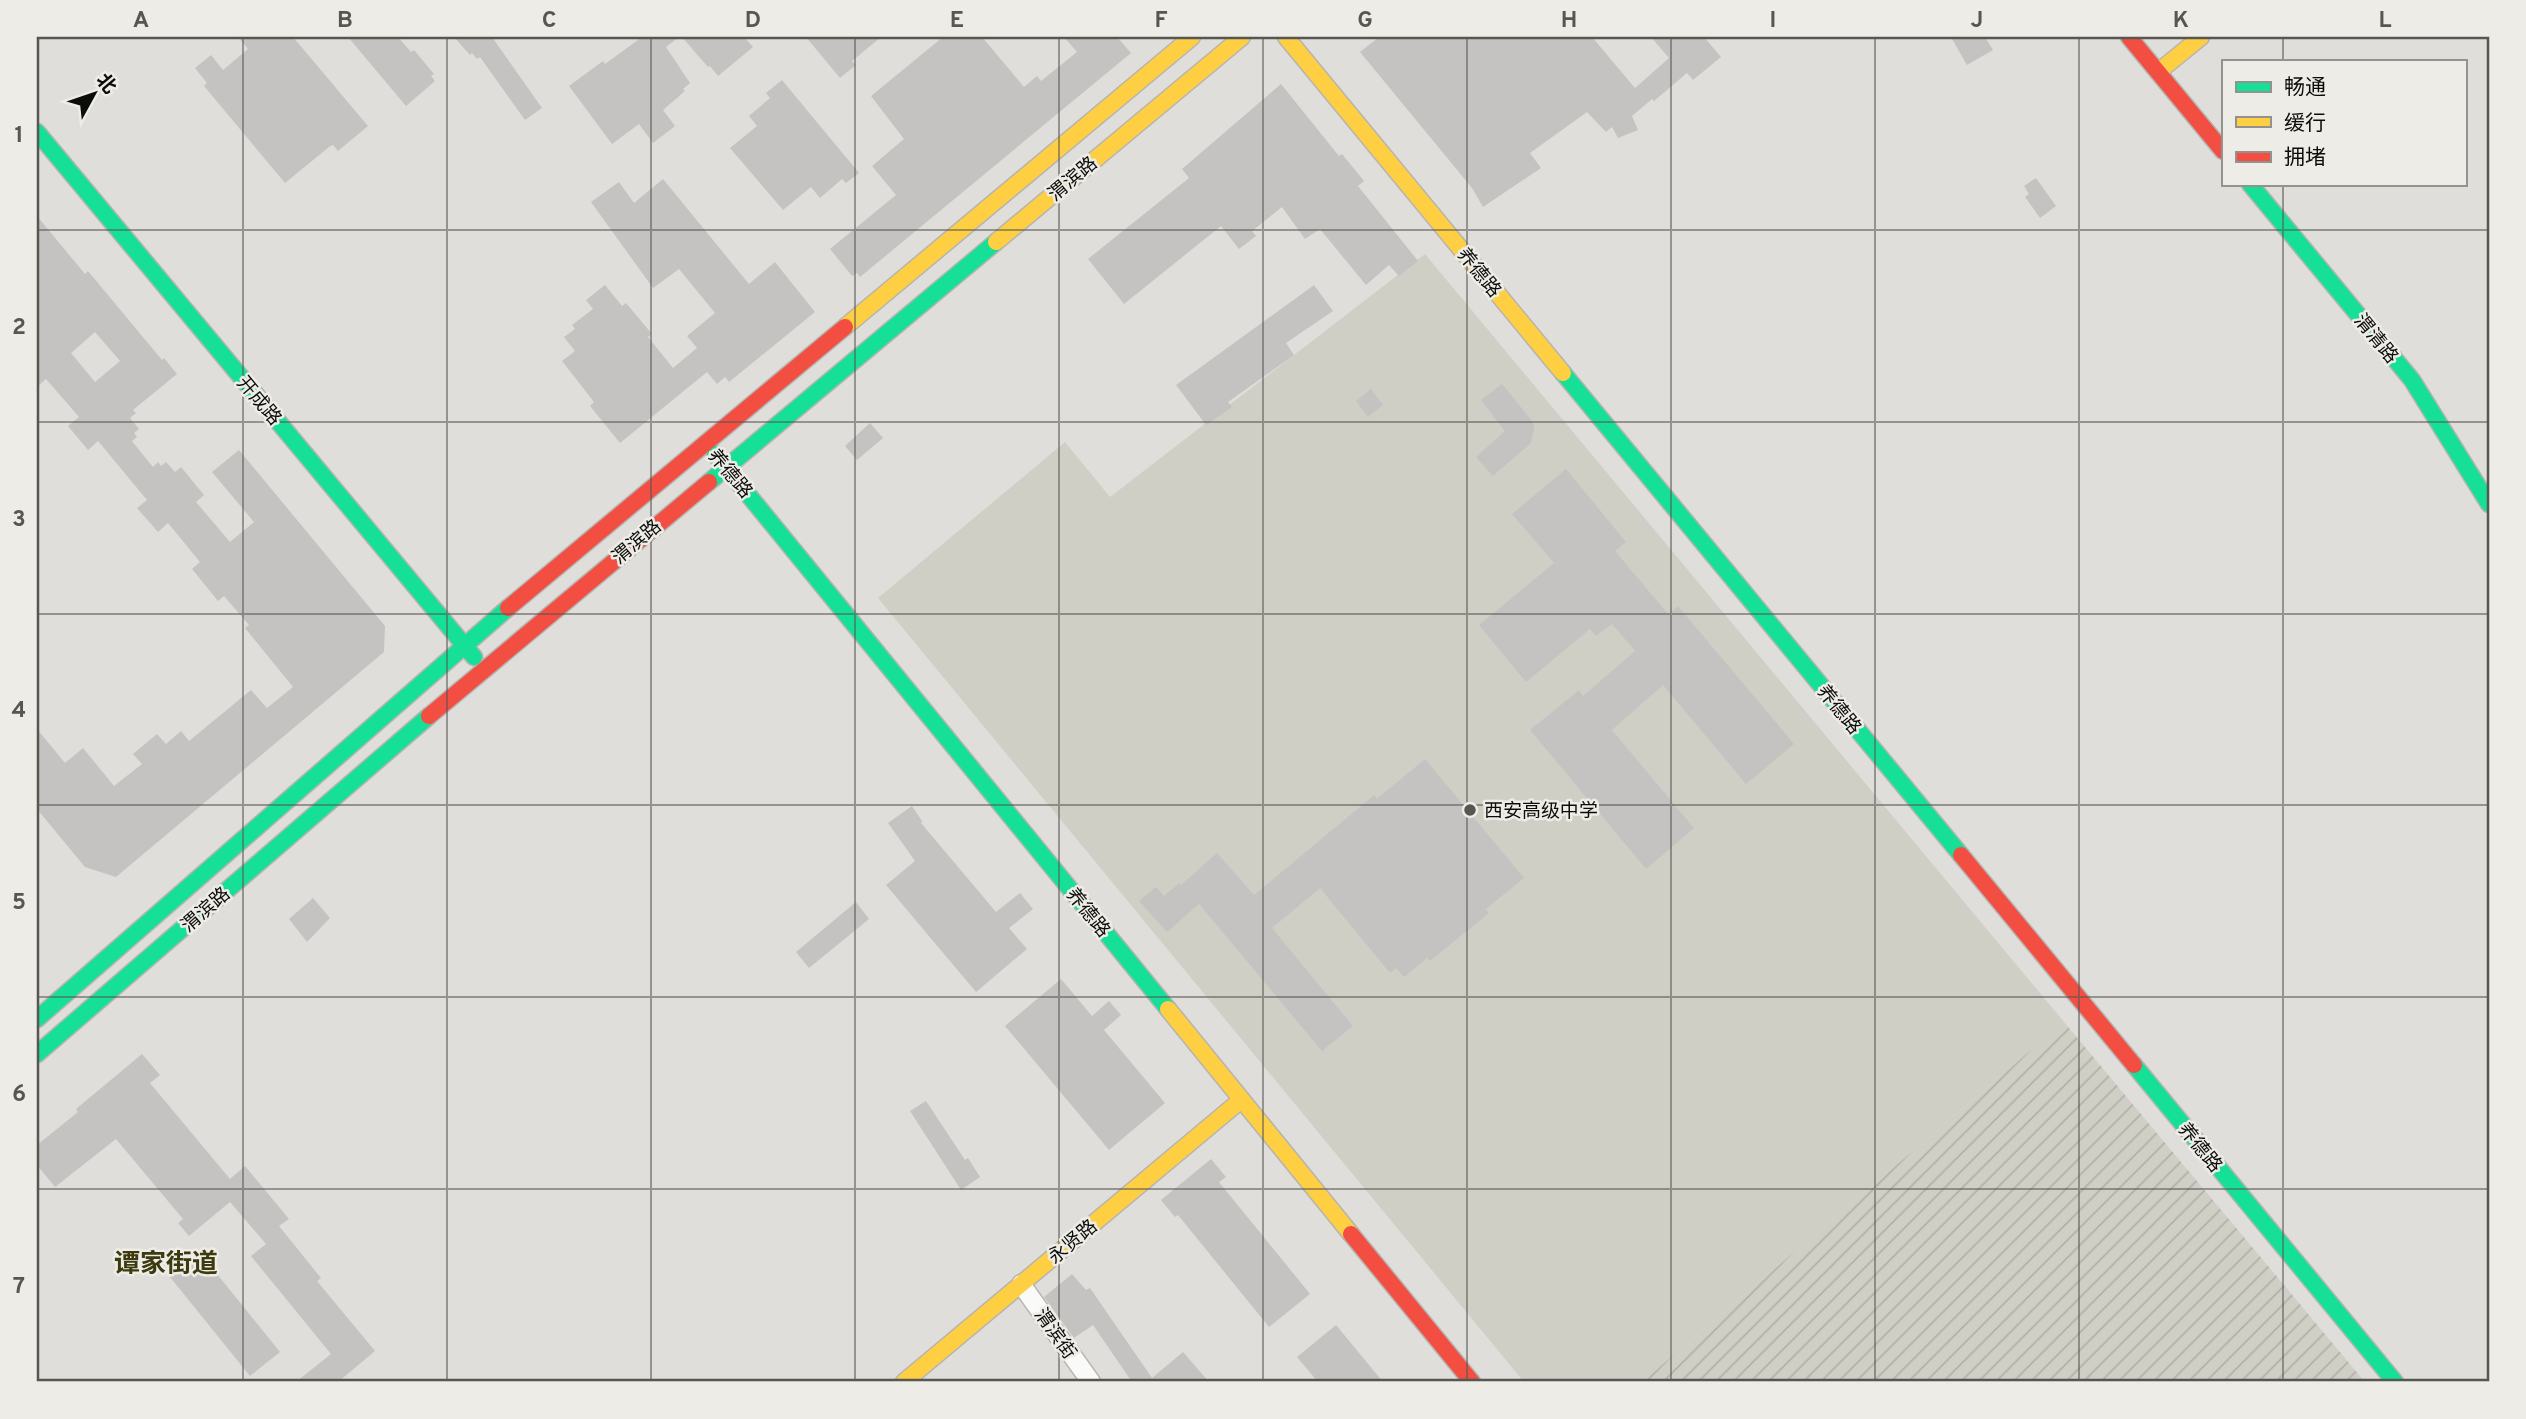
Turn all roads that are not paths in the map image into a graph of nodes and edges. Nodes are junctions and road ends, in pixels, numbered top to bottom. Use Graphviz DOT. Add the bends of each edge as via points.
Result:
graph roads {
  1 [pos="1192,37"];
  2 [pos="1242,37"];
  3 [pos="1286,37"];
  4 [pos="2129,37"];
  5 [pos="2201,37"];
  6 [pos="2158,72"];
  7 [pos="37,132"];
  8 [pos="2222,150"];
  9 [pos="2252,186"];
  10 [pos="706,443"];
  11 [pos="726,467"];
  12 [pos="2489,504"];
  13 [pos="464,645"];
  14 [pos="484,669"];
  15 [pos="37,1019"];
  16 [pos="37,1054"];
  17 [pos="1241,1100"];
  18 [pos="1021,1284"];
  19 [pos="904,1382"];
  20 [pos="1091,1382"];
  21 [pos="1472,1382"];
  22 [pos="2395,1382"];
  1 -- 10 [label="street, 渭滨路"];
  2 -- 11 [label="street, 渭滨路"];
  3 -- 22 [label="street, 养德路"];
  4 -- 6 [label="street"];
  5 -- 6 [label="street"];
  6 -- 8 [label="street"];
  7 -- 13 [label="street, 开成路"];
  9 -- 12 [label="street, 渭清路" via="2412,380"];
  10 -- 11 [label="street, 养德路"];
  10 -- 13 [label="street, 渭滨路"];
  11 -- 14 [label="street, 渭滨路"];
  11 -- 17 [label="street, 养德路"];
  13 -- 14 [label="street, 开成路"];
  13 -- 15 [label="street, 渭滨路"];
  14 -- 16 [label="street, 渭滨路"];
  17 -- 18 [label="street, 永贤路"];
  17 -- 21 [label="street, 养德路"];
  18 -- 19 [label="street, 永贤路"];
  18 -- 20 [label="street, 渭滨街"];
}
